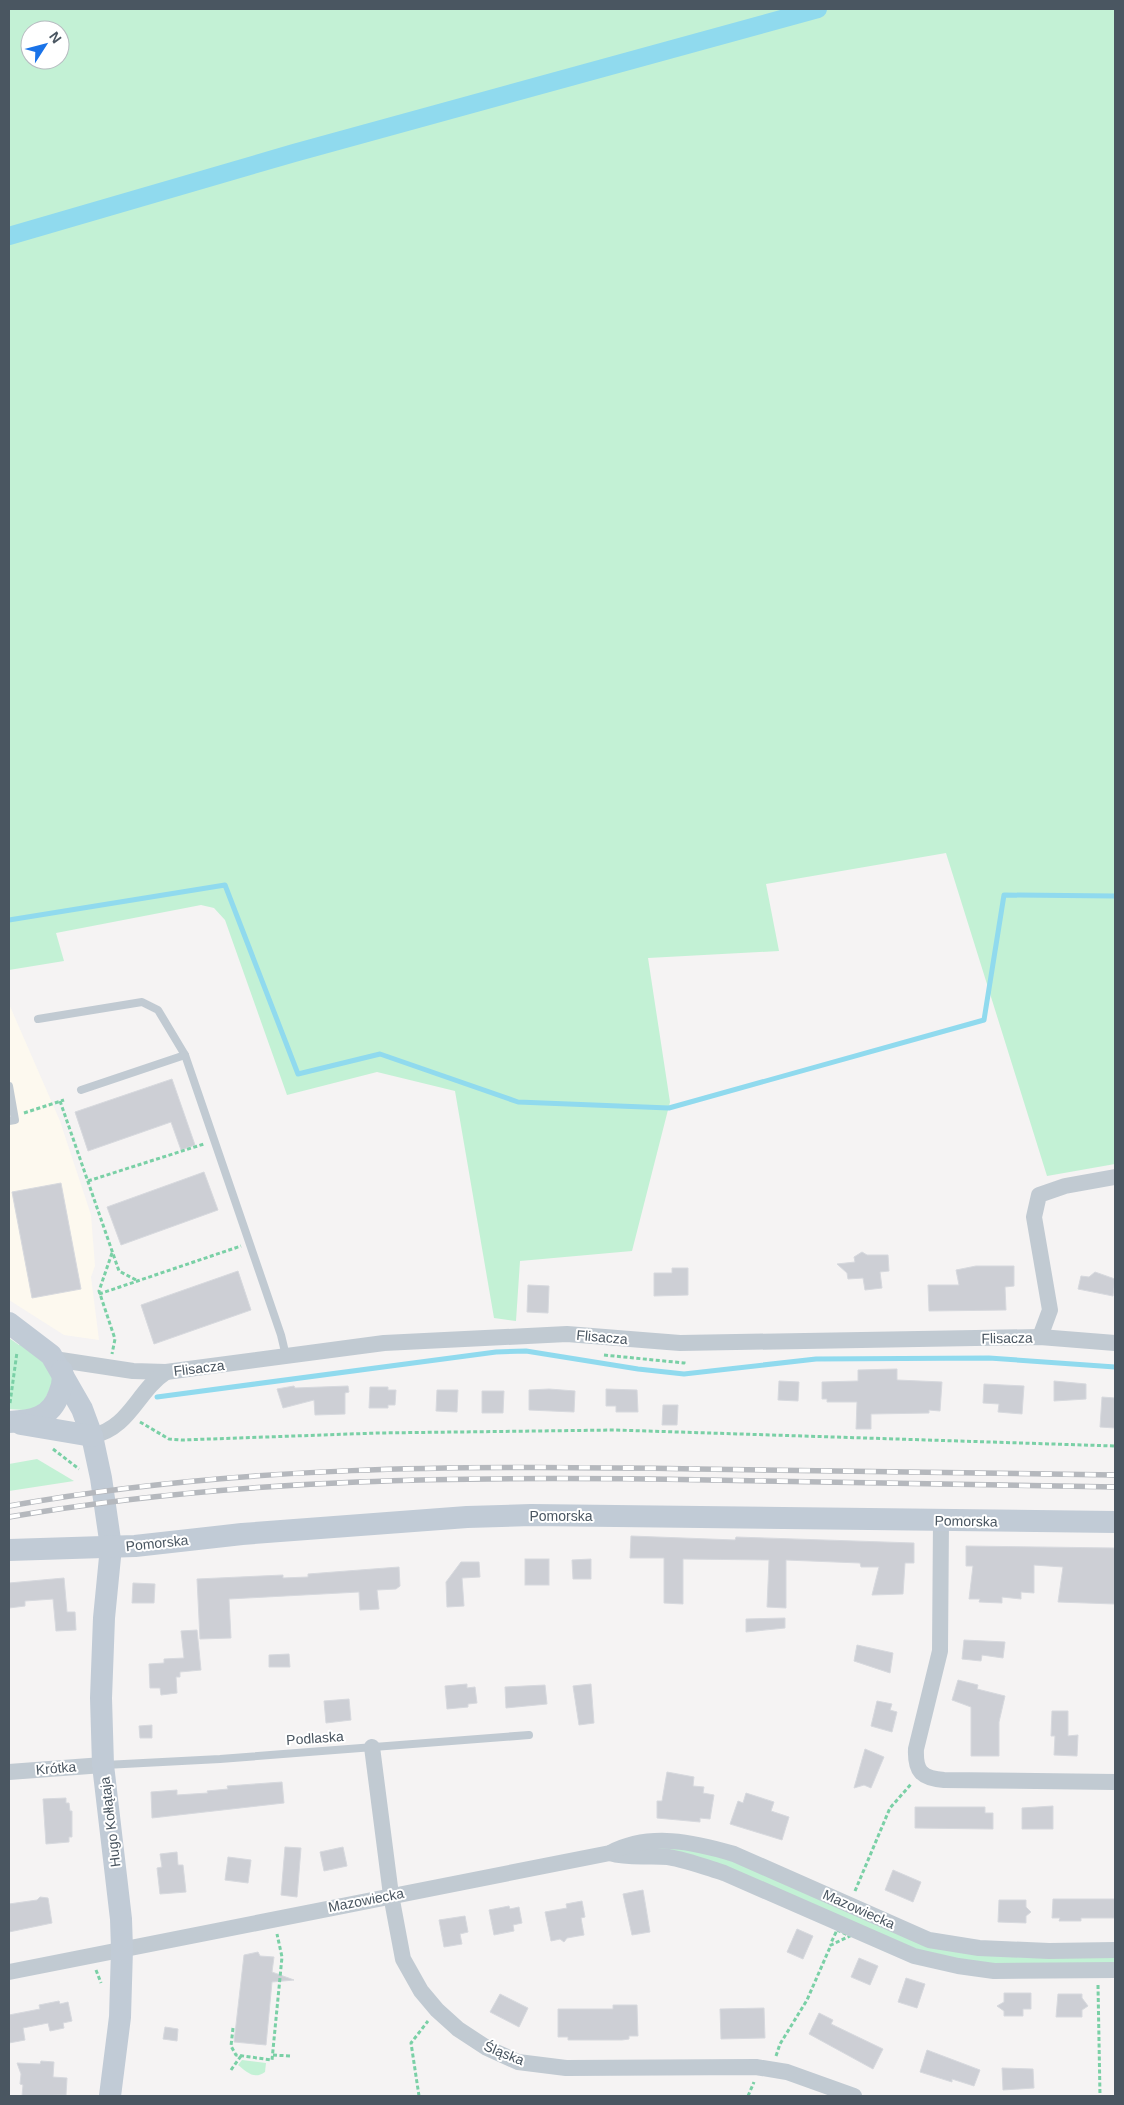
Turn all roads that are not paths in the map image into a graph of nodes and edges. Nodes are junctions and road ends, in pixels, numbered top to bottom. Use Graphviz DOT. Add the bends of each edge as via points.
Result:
graph roads {
  1 [pos="38,1019"];
  2 [pos="185,1055"];
  3 [pos="9,1086"];
  4 [pos="81,1090"];
  5 [pos="9,1121"];
  6 [pos="1115,1177"];
  7 [pos="9,1323"];
  8 [pos="1040,1337"];
  9 [pos="1115,1343"];
  10 [pos="286,1356"];
  11 [pos="58,1365"];
  12 [pos="166,1372"];
  13 [pos="9,1422"];
  14 [pos="92,1436"];
  15 [pos="941,1520"];
  16 [pos="1115,1522"];
  17 [pos="111,1547"];
  18 [pos="9,1550"];
  19 [pos="529,1735"];
  20 [pos="372,1747"];
  21 [pos="104,1765"];
  22 [pos="9,1772"];
  23 [pos="1115,1782"];
  24 [pos="610,1853"];
  25 [pos="391,1896"];
  26 [pos="122,1949"];
  27 [pos="1115,1950"];
  28 [pos="1115,1970"];
  29 [pos="9,1972"];
  30 [pos="110,2096"];
  31 [pos="854,2096"];
  1 -- 2 [label="lane" via="142,1002 158,1010"];
  2 -- 4 [label="lane"];
  2 -- 10 [label="lane"];
  3 -- 5 [label="lane" via="15,1120"];
  6 -- 8 [label="street, Flisacza" via="1065,1186 1039,1195 1034,1217 1050,1310"];
  7 -- 11 [label="street" via="33,1340"];
  8 -- 9 [label="street, Flisacza"];
  8 -- 10 [label="street, Flisacza" via="684,1343 567,1334 384,1343"];
  10 -- 12 [label="street, Flisacza"];
  11 -- 12 [label="street, Flisacza"];
  11 -- 13 [label="street" via="63,1380 59,1395 47,1414 34,1420"];
  11 -- 14 [label="street" via="82,1408"];
  12 -- 14 [label="street, Flisacza" via="152,1382 130,1413 109,1430"];
  13 -- 14 [label="street"];
  14 -- 17 [label="street, Hugo Kołłątaja"];
  15 -- 16 [label="street, Pomorska"];
  15 -- 17 [label="street, Pomorska" via="499,1516 242,1534 157,1545"];
  15 -- 23 [label="street" via="940,1651 916,1748 915,1762 921,1772 931,1779"];
  17 -- 18 [label="street, Pomorska"];
  17 -- 21 [label="street, Hugo Kołłątaja" via="102,1650"];
  19 -- 20 [label="lane, Podlaska"];
  20 -- 21 [label="lane, Podlaska"];
  20 -- 25 [label="street, Śląska"];
  21 -- 22 [label="street, Krótka"];
  21 -- 26 [label="street, Hugo Kołłątaja"];
  24 -- 25 [label="street, Mazowiecka"];
  24 -- 27 [label="street, Mazowiecka" via="640,1842 701,1844 742,1858 929,1940 979,1948"];
  24 -- 28 [label="street, Mazowiecka" via="696,1863 914,1956 994,1971"];
  25 -- 26 [label="street, Mazowiecka"];
  25 -- 31 [label="street, Śląska" via="403,1959 421,1991 458,2029 487,2048 518,2062 566,2068 756,2068 787,2072"];
  26 -- 29 [label="street, Mazowiecka"];
  26 -- 30 [label="street, Hugo Kołłątaja" via="120,2017"];
}
